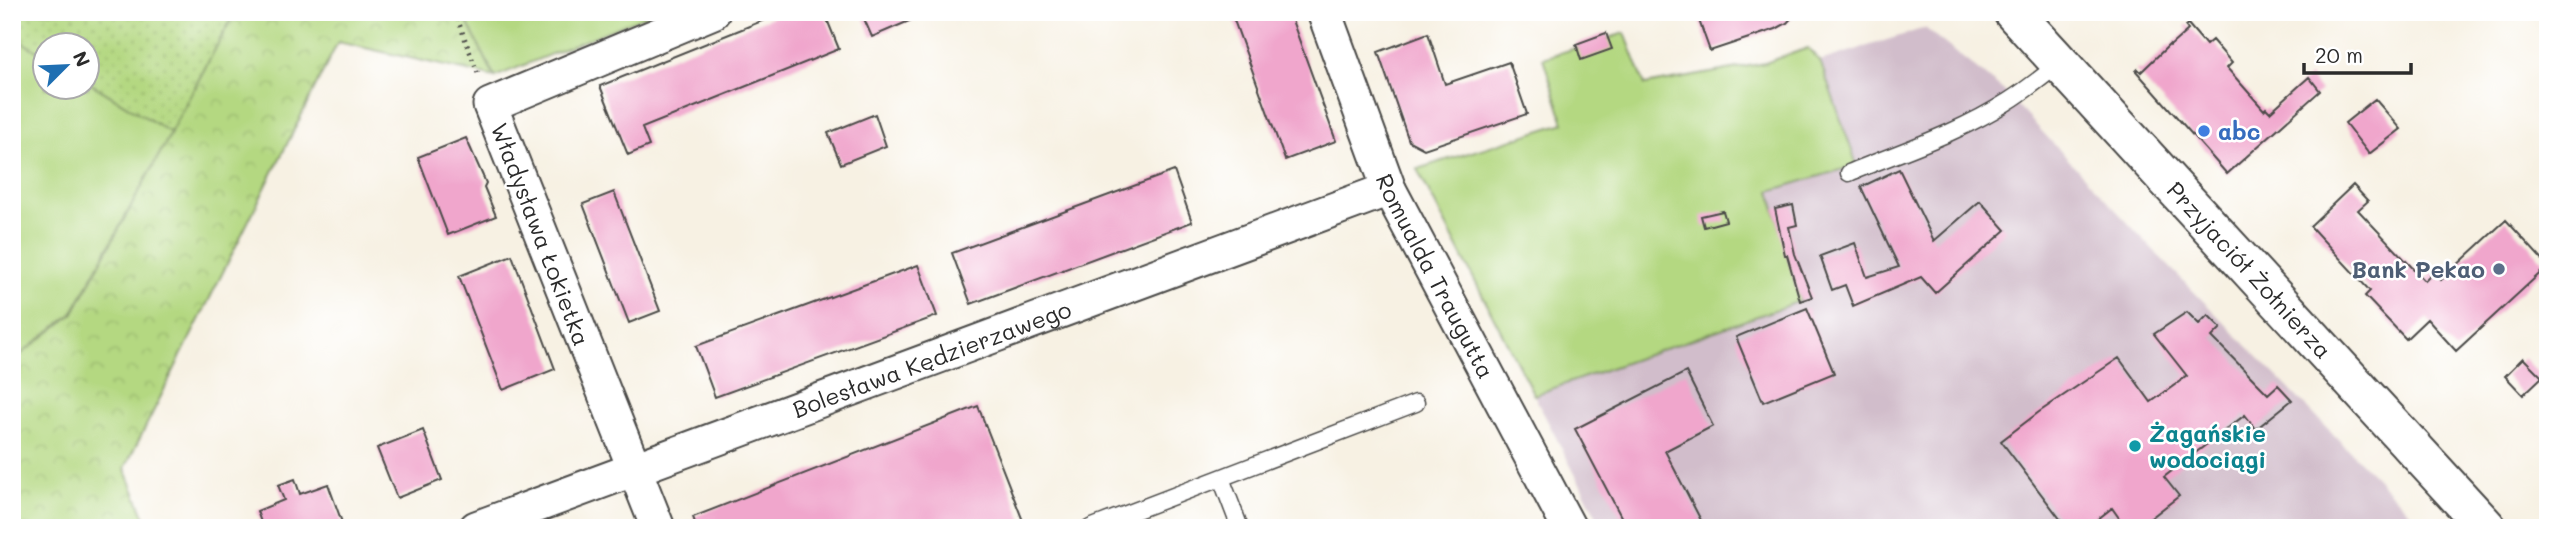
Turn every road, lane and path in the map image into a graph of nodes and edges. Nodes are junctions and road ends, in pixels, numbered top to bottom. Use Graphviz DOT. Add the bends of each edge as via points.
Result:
graph roads {
  1 [pos="455,12"];
  2 [pos="713,12"];
  3 [pos="1324,12"];
  4 [pos="2013,12"];
  5 [pos="2059,64"];
  6 [pos="490,105"];
  7 [pos="1849,173"];
  8 [pos="1389,189"];
  9 [pos="1416,403"];
  10 [pos="634,470"];
  11 [pos="1221,478"];
  12 [pos="476,528"];
  13 [pos="658,528"];
  14 [pos="1090,528"];
  15 [pos="1240,528"];
  16 [pos="1569,528"];
  17 [pos="2487,528"];
  1 -- 6 [label="path"];
  2 -- 6 [label="street, Władysława Łokietka"];
  3 -- 8 [label="street, Romualda Traugutta"];
  4 -- 5 [label="main road, Przyjaciół Żołnierza"];
  5 -- 7 [label="lane" via="1989,113"];
  5 -- 17 [label="main road, Przyjaciół Żołnierza"];
  6 -- 10 [label="street, Władysława Łokietka"];
  8 -- 10 [label="street, Bolesława Kędzierzawego"];
  8 -- 16 [label="street, Romualda Traugutta"];
  9 -- 11 [label="lane"];
  10 -- 12 [label="street, Bolesława Kędzierzawego"];
  10 -- 13 [label="street, Władysława Łokietka"];
  11 -- 14 [label="lane"];
  11 -- 15 [label="lane"];
}
